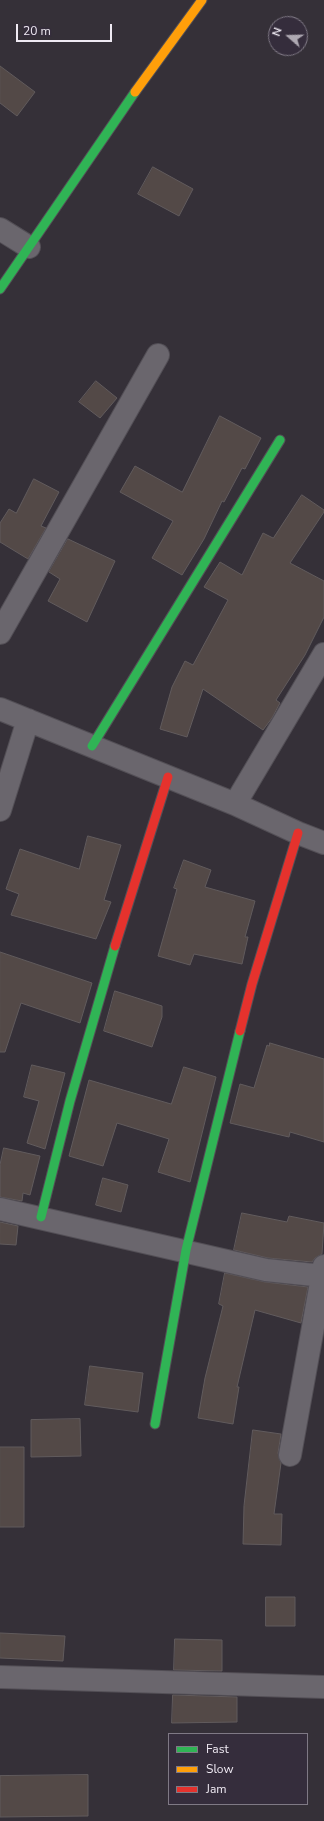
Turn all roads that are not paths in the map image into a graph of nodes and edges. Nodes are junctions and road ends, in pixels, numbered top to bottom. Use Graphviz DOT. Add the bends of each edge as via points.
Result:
graph roads {
  1 [pos="202,0"];
  2 [pos="0,229"];
  3 [pos="29,247"];
  4 [pos="0,289"];
  5 [pos="158,356"];
  6 [pos="280,440"];
  7 [pos="0,633"];
  8 [pos="324,654"];
  9 [pos="0,709"];
  10 [pos="28,720"];
  11 [pos="92,746"];
  12 [pos="168,777"];
  13 [pos="235,804"];
  14 [pos="0,810"];
  15 [pos="298,833"];
  16 [pos="324,843"];
  17 [pos="0,1209"];
  18 [pos="41,1217"];
  19 [pos="186,1250"];
  20 [pos="323,1272"];
  21 [pos="155,1424"];
  22 [pos="290,1455"];
  23 [pos="0,1677"];
  24 [pos="324,1687"];
  1 -- 3 [label="street"];
  2 -- 3 [label="street"];
  3 -- 4 [label="street"];
  5 -- 7 [label="street"];
  6 -- 11 [label="street"];
  8 -- 13 [label="street"];
  9 -- 10 [label="street"];
  10 -- 11 [label="street"];
  10 -- 14 [label="street"];
  11 -- 12 [label="street"];
  12 -- 13 [label="street"];
  12 -- 18 [label="street" via="72,1094"];
  13 -- 15 [label="street"];
  15 -- 16 [label="street"];
  15 -- 19 [label="street" via="252,984"];
  17 -- 18 [label="street"];
  18 -- 19 [label="street"];
  19 -- 20 [label="street" via="266,1270"];
  19 -- 21 [label="street"];
  20 -- 22 [label="street"];
  23 -- 24 [label="street"];
}
